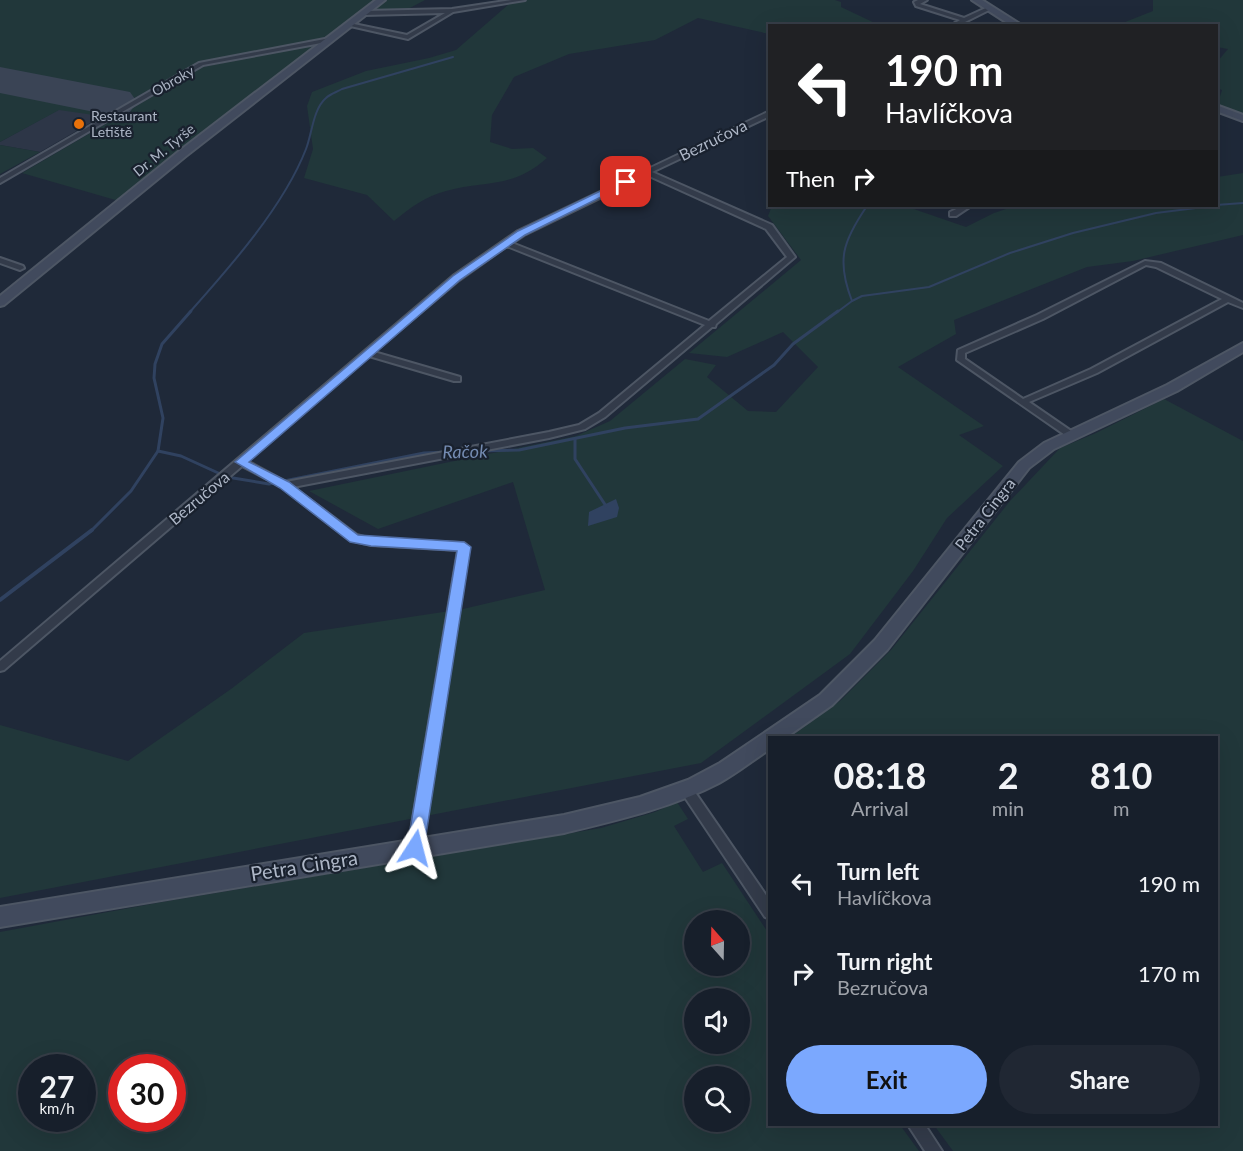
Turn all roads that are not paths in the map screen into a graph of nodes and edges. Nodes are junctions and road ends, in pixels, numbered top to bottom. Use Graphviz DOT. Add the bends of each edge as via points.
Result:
graph roads {
  1 [pos="381,0"];
  2 [pos="522,0"];
  3 [pos="924,0"];
  4 [pos="976,0"];
  5 [pos="990,8"];
  6 [pos="452,11"];
  7 [pos="364,13"];
  8 [pos="964,20"];
  9 [pos="956,24"];
  10 [pos="1016,24"];
  11 [pos="349,25"];
  12 [pos="330,40"];
  13 [pos="1218,109"];
  14 [pos="768,114"];
  15 [pos="1243,118"];
  16 [pos="646,172"];
  17 [pos="0,182"];
  18 [pos="965,207"];
  19 [pos="953,214"];
  20 [pos="506,243"];
  21 [pos="0,260"];
  22 [pos="20,268"];
  23 [pos="1227,299"];
  24 [pos="0,302"];
  25 [pos="1243,306"];
  26 [pos="712,325"];
  27 [pos="1243,347"];
  28 [pos="367,353"];
  29 [pos="457,379"];
  30 [pos="1023,402"];
  31 [pos="1071,435"];
  32 [pos="241,462"];
  33 [pos="285,485"];
  34 [pos="0,667"];
  35 [pos="773,736"];
  36 [pos="768,739"];
  37 [pos="686,789"];
  38 [pos="415,848"];
  39 [pos="768,910"];
  40 [pos="0,917"];
  41 [pos="917,1126"];
  42 [pos="934,1151"];
  1 -- 7 [label="street, Dr. M. Tyrše"];
  2 -- 6 [label="street"];
  3 -- 8 [label="street" via="918,5"];
  4 -- 5 [label="street"];
  5 -- 8 [label="street"];
  5 -- 10 [label="street"];
  6 -- 7 [label="street"];
  6 -- 11 [label="street" via="408,37"];
  7 -- 11 [label="street, Dr. M. Tyrše"];
  8 -- 9 [label="street"];
  11 -- 12 [label="street, Dr. M. Tyrše"];
  12 -- 17 [label="street, Obroky" via="201,64"];
  12 -- 24 [label="street, Dr. M. Tyrše"];
  13 -- 15 [label="street"];
  14 -- 16 [label="street, Bezručova"];
  16 -- 20 [label="street, Bezručova"];
  16 -- 26 [label="street" via="769,227 789,253 788,262"];
  18 -- 19 [label="street"];
  20 -- 26 [label="street"];
  20 -- 28 [label="street, Bezručova" via="441,289"];
  21 -- 22 [label="street"];
  23 -- 25 [label="street"];
  23 -- 30 [label="street" via="1094,371"];
  23 -- 30 [label="street" via="1158,265 1145,263 961,352 961,360"];
  26 -- 33 [label="street" via="582,427"];
  27 -- 31 [label="street, Petra Cingra" via="1172,388"];
  28 -- 29 [label="street"];
  28 -- 32 [label="street, Bezručova"];
  30 -- 31 [label="street"];
  31 -- 35 [label="street, Petra Cingra" via="1024,465 881,645 826,700"];
  32 -- 33 [label="street"];
  32 -- 34 [label="street, Bezručova"];
  33 -- 38 [label="street" via="354,538 464,547"];
  36 -- 37 [label="street, Petra Cingra" via="714,776"];
  37 -- 38 [label="street, Petra Cingra" via="564,824"];
  37 -- 39 [label="street"];
  38 -- 40 [label="street, Petra Cingra"];
  41 -- 42 [label="street"];
}
